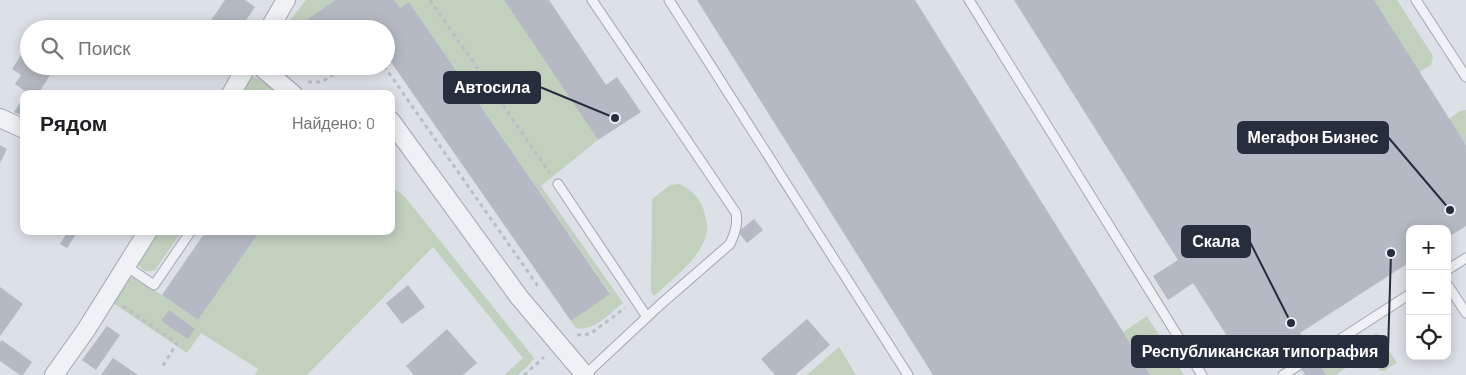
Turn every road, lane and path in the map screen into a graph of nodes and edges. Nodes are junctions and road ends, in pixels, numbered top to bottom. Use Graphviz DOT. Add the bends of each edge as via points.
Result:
graph roads {
  1 [pos="286,0"];
  2 [pos="430,0"];
  3 [pos="592,0"];
  4 [pos="669,0"];
  5 [pos="969,0"];
  6 [pos="1416,0"];
  7 [pos="274,20"];
  8 [pos="242,75"];
  9 [pos="275,75"];
  10 [pos="332,75"];
  11 [pos="390,75"];
  12 [pos="1466,77"];
  13 [pos="297,88"];
  14 [pos="233,90"];
  15 [pos="0,118"];
  16 [pos="395,126"];
  17 [pos="20,127"];
  18 [pos="558,184"];
  19 [pos="145,235"];
  20 [pos="187,235"];
  21 [pos="1466,258"];
  22 [pos="126,266"];
  23 [pos="1451,267"];
  24 [pos="1451,290"];
  25 [pos="543,293"];
  26 [pos="108,295"];
  27 [pos="1406,297"];
  28 [pos="636,300"];
  29 [pos="1466,313"];
  30 [pos="647,317"];
  31 [pos="573,335"];
  32 [pos="1314,356"];
  33 [pos="1299,365"];
  34 [pos="162,367"];
  35 [pos="54,375"];
  36 [pos="585,375"];
  37 [pos="908,375"];
  38 [pos="1202,375"];
  39 [pos="1283,375"];
  1 -- 7 [label="street"];
  2 -- 18 [label="path"];
  3 -- 30 [label="lane" via="736,213 730,244"];
  4 -- 37 [label="lane"];
  5 -- 38 [label="lane"];
  6 -- 12 [label="lane"];
  8 -- 14 [label="street"];
  9 -- 13 [label="street"];
  10 -- 13 [label="path" via="322,82"];
  11 -- 25 [label="path"];
  15 -- 17 [label="street"];
  16 -- 36 [label="street" via="519,296"];
  18 -- 28 [label="lane"];
  19 -- 22 [label="street"];
  20 -- 22 [label="lane" via="154,285"];
  21 -- 23 [label="lane"];
  22 -- 26 [label="street"];
  24 -- 29 [label="lane"];
  26 -- 34 [label="path" via="177,343"];
  26 -- 35 [label="street"];
  27 -- 32 [label="lane"];
  28 -- 30 [label="lane"];
  28 -- 31 [label="path" via="590,334"];
  30 -- 36 [label="lane"];
  33 -- 39 [label="lane"];
}
